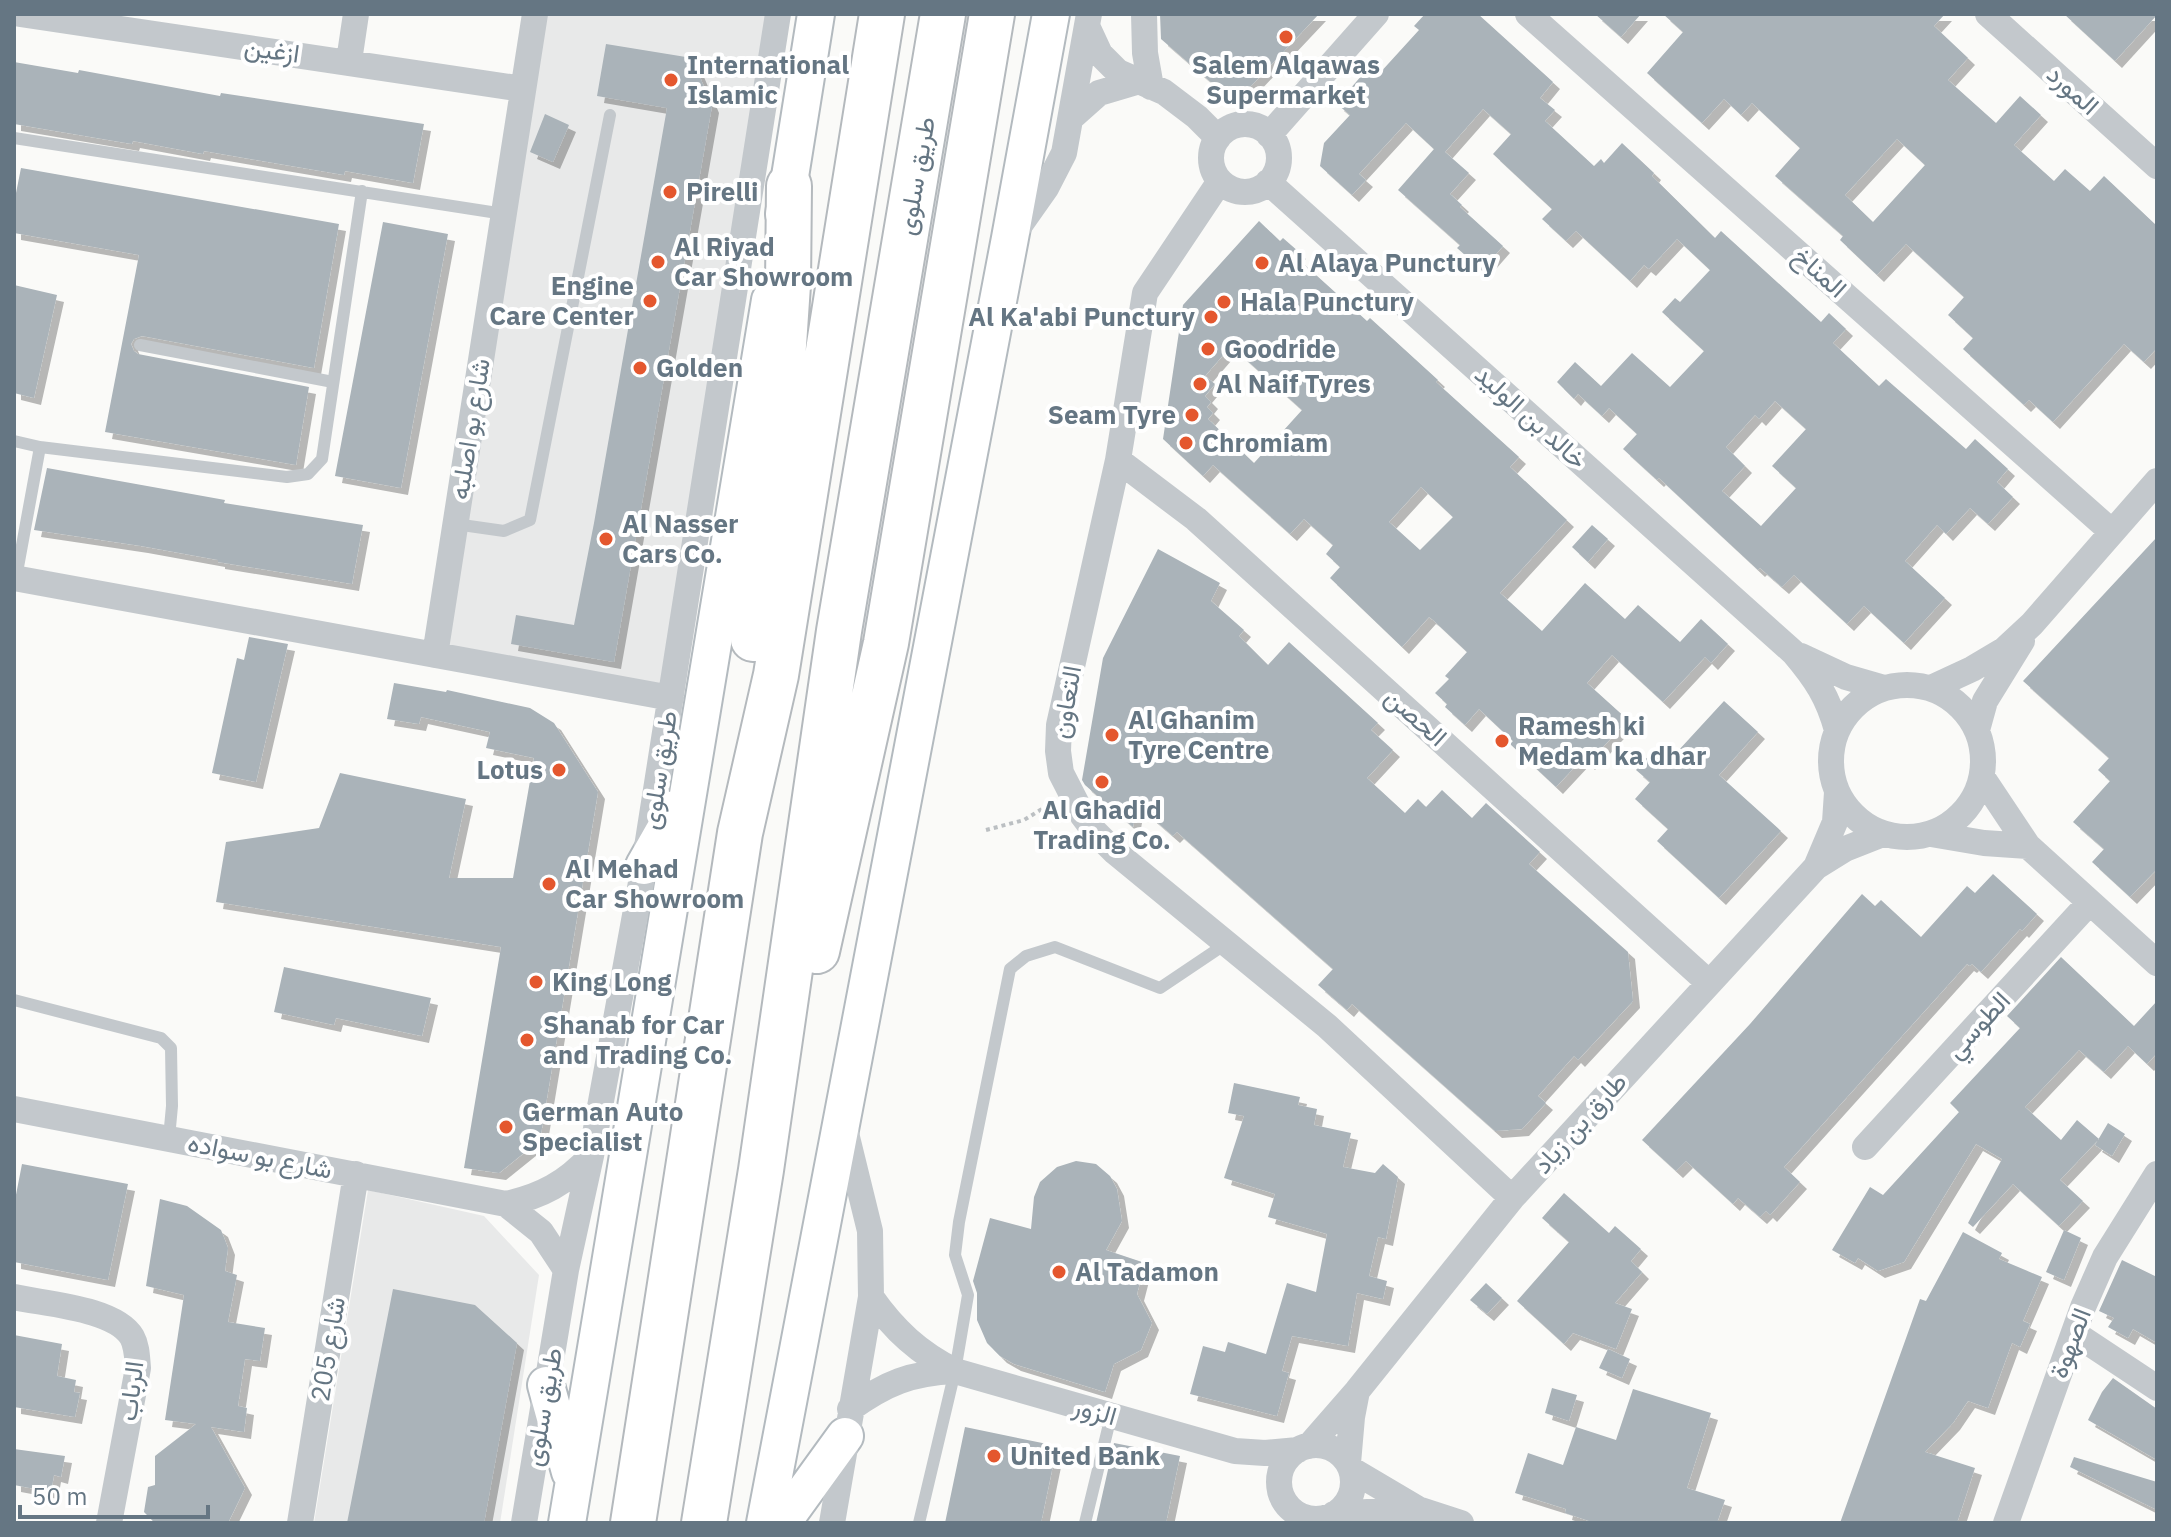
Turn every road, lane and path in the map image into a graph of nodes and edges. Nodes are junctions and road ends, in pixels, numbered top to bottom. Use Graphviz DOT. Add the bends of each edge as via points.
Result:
graph roads {
  1 [pos="20,14"];
  2 [pos="356,14"];
  3 [pos="535,14"];
  4 [pos="778,14"];
  5 [pos="816,14"];
  6 [pos="882,14"];
  7 [pos="943,14"];
  8 [pos="992,14"];
  9 [pos="1051,14"];
  10 [pos="1144,14"];
  11 [pos="1376,14"];
  12 [pos="1528,14"];
  13 [pos="1988,14"];
  14 [pos="1088,20"];
  15 [pos="349,61"];
  16 [pos="1144,84"];
  17 [pos="523,89"];
  18 [pos="610,115"];
  19 [pos="1072,117"];
  20 [pos="1269,135"];
  21 [pos="14,138"];
  22 [pos="1218,138"];
  23 [pos="2157,166"];
  24 [pos="1220,181"];
  25 [pos="1268,182"];
  26 [pos="789,186"];
  27 [pos="362,191"];
  28 [pos="504,214"];
  29 [pos="1010,238"];
  30 [pos="140,345"];
  31 [pos="333,382"];
  32 [pos="14,441"];
  33 [pos="40,447"];
  34 [pos="1118,460"];
  35 [pos="2157,481"];
  36 [pos="455,524"];
  37 [pos="2111,531"];
  38 [pos="15,578"];
  39 [pos="2032,624"];
  40 [pos="1794,653"];
  41 [pos="435,655"];
  42 [pos="1884,688"];
  43 [pos="1931,688"];
  44 [pos="671,698"];
  45 [pos="1837,730"];
  46 [pos="1977,730"];
  47 [pos="1982,777"];
  48 [pos="688,790"];
  49 [pos="1070,792"];
  50 [pos="1837,792"];
  51 [pos="986,830"];
  52 [pos="740,833"];
  53 [pos="1883,834"];
  54 [pos="1931,834"];
  55 [pos="2028,846"];
  56 [pos="644,866"];
  57 [pos="1816,867"];
  58 [pos="2090,902"];
  59 [pos="1227,943"];
  60 [pos="2155,956"];
  61 [pos="1708,982"];
  62 [pos="14,1000"];
  63 [pos="14,1109"];
  64 [pos="842,1114"];
  65 [pos="169,1138"];
  66 [pos="1865,1147"];
  67 [pos="591,1156"];
  68 [pos="761,1170"];
  69 [pos="356,1174"];
  70 [pos="2157,1174"];
  71 [pos="1512,1198"];
  72 [pos="506,1204"];
  73 [pos="566,1270"];
  74 [pos="14,1297"];
  75 [pos="871,1297"];
  76 [pos="2074,1333"];
  77 [pos="955,1371"];
  78 [pos="546,1385"];
  79 [pos="2157,1388"];
  80 [pos="1357,1391"];
  81 [pos="1111,1416"];
  82 [pos="847,1422"];
  83 [pos="1304,1448"];
  84 [pos="1235,1451"];
  85 [pos="1350,1467"];
  86 [pos="573,1485"];
  87 [pos="1282,1493"];
  88 [pos="1418,1509"];
  89 [pos="1325,1518"];
  90 [pos="109,1523"];
  91 [pos="300,1523"];
  92 [pos="524,1523"];
  93 [pos="567,1523"];
  94 [pos="633,1523"];
  95 [pos="704,1523"];
  96 [pos="765,1523"];
  97 [pos="782,1523"];
  98 [pos="832,1523"];
  99 [pos="919,1523"];
  100 [pos="1085,1523"];
  101 [pos="1278,1523"];
  102 [pos="1461,1523"];
  103 [pos="2006,1523"];
  1 -- 15 [label="street, ازغين"];
  2 -- 15 [label="street"];
  3 -- 17 [label="street, شارع بو اصلبه"];
  4 -- 44 [label="street, طريق سلوى"];
  5 -- 26 [label="main road, طريق سلوى"];
  6 -- 52 [label="highway" via="776,675"];
  7 -- 68 [label="highway, طريق سلوى" via="839,631"];
  8 -- 68 [label="highway" via="886,643 832,891"];
  9 -- 29 [label="main road"];
  10 -- 16 [label="street"];
  11 -- 20 [label="street"];
  12 -- 37 [label="street, المناخ"];
  13 -- 23 [label="street, المورد"];
  14 -- 16 [label="street" via="1100,54 1118,72"];
  14 -- 19 [label="street"];
  15 -- 17 [label="street, ازغين"];
  16 -- 19 [label="street" via="1099,93"];
  16 -- 22 [label="street" via="1179,103"];
  17 -- 28 [label="street, شارع بو اصلبه"];
  18 -- 36 [label="lane" via="530,520 504,531"];
  19 -- 29 [label="street" via="1057,170"];
  20 -- 22 [label="street" via="1254,125 1242,125"];
  20 -- 25 [label="street" via="1278,161"];
  21 -- 27 [label="lane"];
  22 -- 24 [label="street" via="1211,157"];
  24 -- 25 [label="street" via="1243,192"];
  24 -- 34 [label="street, التعاون" via="1145,293"];
  25 -- 40 [label="street, خالد بن الوليد"];
  26 -- 48 [label="main road, طريق سلوى"];
  26 -- 52 [label="highway" via="782,375 750,670"];
  27 -- 28 [label="lane"];
  27 -- 31 [label="lane"];
  28 -- 36 [label="street, شارع بو اصلبه"];
  29 -- 64 [label="main road"];
  30 -- 31 [label="lane"];
  31 -- 33 [label="lane" via="322,459 308,474 287,477"];
  32 -- 33 [label="lane"];
  33 -- 38 [label="lane"];
  34 -- 49 [label="street, التعاون" via="1059,725 1061,773"];
  34 -- 61 [label="street, الحصن" via="1196,519"];
  35 -- 37 [label="street"];
  36 -- 41 [label="street, شارع بو اصلبه"];
  37 -- 39 [label="street"];
  38 -- 41 [label="street"];
  39 -- 43 [label="street" via="2004,650"];
  39 -- 46 [label="street" via="1985,701"];
  40 -- 42 [label="street, خالد بن الوليد"];
  40 -- 45 [label="street, خالد بن الوليد" via="1817,679"];
  41 -- 44 [label="street"];
  42 -- 43 [label="street"];
  42 -- 45 [label="street" via="1861,700"];
  43 -- 46 [label="street" via="1954,700"];
  44 -- 56 [label="street, طريق سلوى"];
  45 -- 50 [label="street" via="1831,767"];
  46 -- 47 [label="street"];
  47 -- 54 [label="street" via="1964,812"];
  47 -- 55 [label="street"];
  48 -- 56 [label="main road"];
  48 -- 86 [label="main road, طريق سلوى"];
  49 -- 51 [label="path" via="1024,820"];
  49 -- 59 [label="street, التعاون" via="1115,852"];
  50 -- 53 [label="street" via="1851,814"];
  50 -- 57 [label="street, طارق بن زياد" via="1835,822"];
  52 -- 94 [label="highway"];
  53 -- 54 [label="street"];
  53 -- 57 [label="street, طارق بن زياد"];
  54 -- 55 [label="street"];
  55 -- 58 [label="street"];
  56 -- 67 [label="street, طريق سلوى"];
  57 -- 61 [label="street, طارق بن زياد"];
  58 -- 60 [label="street"];
  58 -- 66 [label="street, الطوسي"];
  59 -- 71 [label="street, التعاون" via="1327,1026"];
  59 -- 77 [label="lane" via="1160,988 1055,947 1026,956 1010,969 959,1222 955,1255 968,1295"];
  61 -- 71 [label="street, طارق بن زياد"];
  62 -- 65 [label="lane" via="161,1038 171,1048"];
  63 -- 65 [label="street, شارع بو سواده"];
  64 -- 75 [label="street" via="870,1231"];
  64 -- 96 [label="main road"];
  65 -- 69 [label="street, شارع بو سواده"];
  67 -- 72 [label="street, شارع بو سواده" via="554,1189"];
  67 -- 73 [label="street, طريق سلوى"];
  68 -- 95 [label="highway, طريق سلوى"];
  69 -- 72 [label="street, شارع بو سواده"];
  69 -- 91 [label="street, شارع 205"];
  70 -- 76 [label="street, الصهوة" via="2105,1257"];
  71 -- 80 [label="street, طارق بن زياد"];
  72 -- 73 [label="street, شارع بو سواده" via="541,1232"];
  73 -- 78 [label="street, طريق سلوى"];
  74 -- 90 [label="street, الرباب" via="102,1315 131,1335 138,1368"];
  75 -- 77 [label="street, الزور" via="907,1341"];
  75 -- 82 [label="street"];
  76 -- 79 [label="street"];
  76 -- 103 [label="street, الصهوة"];
  77 -- 81 [label="street, الزور"];
  77 -- 82 [label="street, الزور" via="899,1379 873,1392"];
  77 -- 99 [label="lane"];
  78 -- 86 [label="main road"];
  78 -- 92 [label="street, طريق سلوى"];
  80 -- 83 [label="street, طارق بن زياد"];
  80 -- 85 [label="street, طارق بن زياد"];
  81 -- 84 [label="street, الزور"];
  81 -- 100 [label="lane"];
  82 -- 97 [label="main road"];
  82 -- 98 [label="street"];
  83 -- 84 [label="street, الزور"];
  83 -- 85 [label="street" via="1328,1447"];
  83 -- 87 [label="street" via="1283,1467"];
  84 -- 87 [label="street, الزور"];
  85 -- 88 [label="street"];
  85 -- 89 [label="street" via="1351,1495"];
  86 -- 93 [label="main road, طريق سلوى"];
  87 -- 89 [label="street" via="1296,1512"];
  87 -- 101 [label="street"];
  88 -- 89 [label="street"];
  88 -- 102 [label="street"];
}
